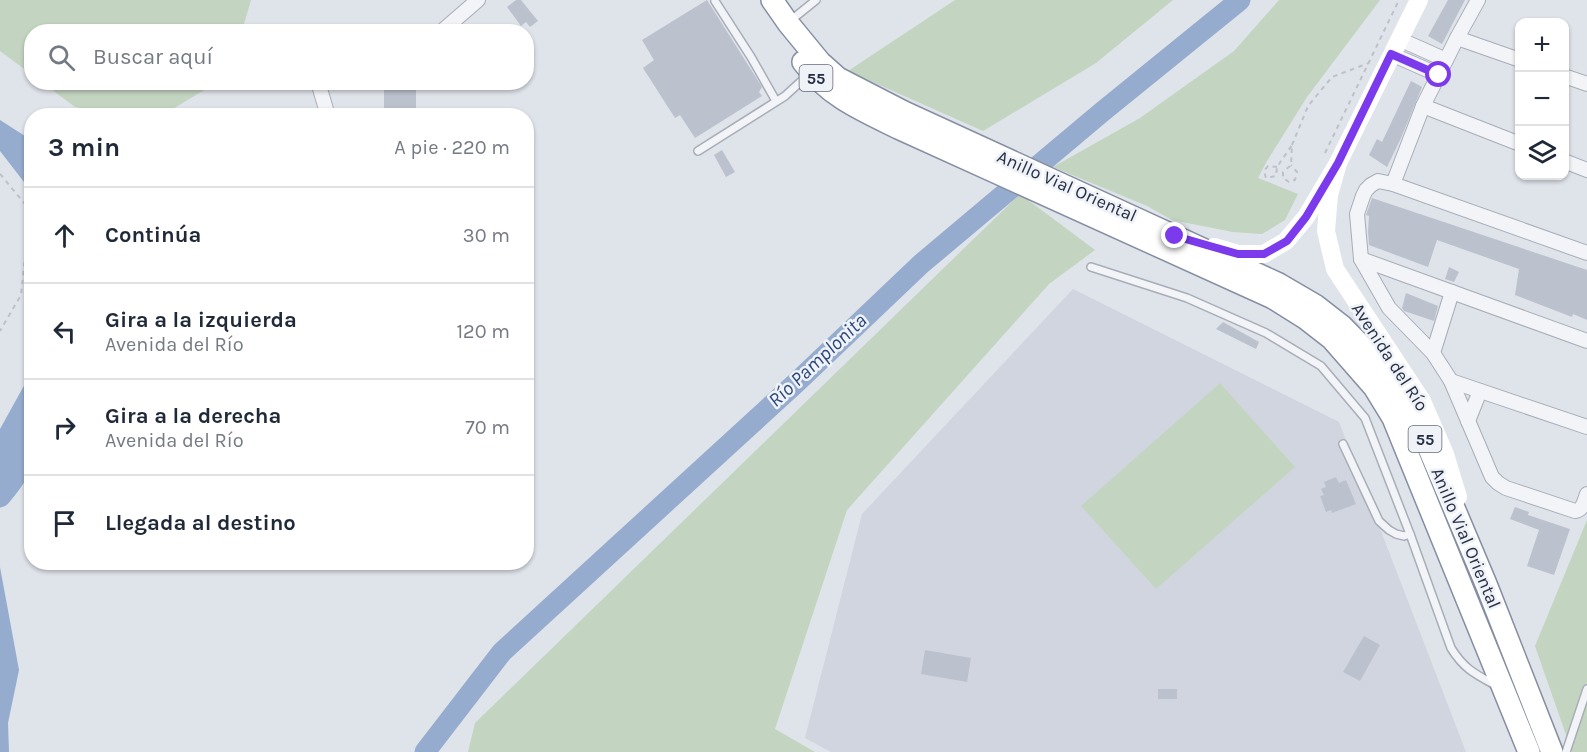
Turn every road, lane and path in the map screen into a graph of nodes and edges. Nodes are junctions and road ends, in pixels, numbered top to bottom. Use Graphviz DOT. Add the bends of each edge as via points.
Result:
graph roads {
  1 [pos="478,0"];
  2 [pos="758,0"];
  3 [pos="772,0"];
  4 [pos="816,0"];
  5 [pos="1399,0"];
  6 [pos="1419,0"];
  7 [pos="1478,0"];
  8 [pos="715,1"];
  9 [pos="788,23"];
  10 [pos="450,24"];
  11 [pos="1457,38"];
  12 [pos="1395,46"];
  13 [pos="1515,58"];
  14 [pos="1446,60"];
  15 [pos="1369,63"];
  16 [pos="811,73"];
  17 [pos="1439,75"];
  18 [pos="1569,78"];
  19 [pos="1587,84"];
  20 [pos="320,90"];
  21 [pos="776,101"];
  22 [pos="1423,106"];
  23 [pos="326,108"];
  24 [pos="901,120"];
  25 [pos="1515,142"];
  26 [pos="1292,145"];
  27 [pos="698,151"];
  28 [pos="1331,158"];
  29 [pos="1569,163"];
  30 [pos="1291,165"];
  31 [pos="1277,167"];
  32 [pos="1587,170"];
  33 [pos="0,174"];
  34 [pos="1393,184"];
  35 [pos="24,203"];
  36 [pos="1169,239"];
  37 [pos="1587,253"];
  38 [pos="1361,259"];
  39 [pos="24,267"];
  40 [pos="1091,267"];
  41 [pos="1452,292"];
  42 [pos="0,331"];
  43 [pos="1587,341"];
  44 [pos="1433,353"];
  45 [pos="1451,381"];
  46 [pos="1480,391"];
  47 [pos="1468,421"];
  48 [pos="1587,428"];
  49 [pos="1343,444"];
  50 [pos="1587,494"];
  51 [pos="1410,534"];
  52 [pos="1486,584"];
  53 [pos="1587,689"];
  54 [pos="1504,690"];
  55 [pos="1529,752"];
  56 [pos="1552,752"];
  57 [pos="1566,752"];
  1 -- 10 [label="street"];
  2 -- 16 [label="highway, Anillo Vial Oriental / 55"];
  3 -- 9 [label="highway, Anillo Vial Oriental / 55"];
  4 -- 9 [label="lane"];
  5 -- 15 [label="path"];
  6 -- 12 [label="main road, Avenida del Río"];
  7 -- 11 [label="street"];
  8 -- 21 [label="lane"];
  9 -- 24 [label="highway, Anillo Vial Oriental / 55" via="838,78"];
  11 -- 13 [label="street"];
  11 -- 14 [label="street"];
  12 -- 14 [label="street"];
  12 -- 17 [label="street"];
  12 -- 28 [label="main road, Avenida del Río"];
  14 -- 17 [label="street"];
  15 -- 26 [label="path" via="1332,77 1308,106"];
  15 -- 28 [label="path"];
  16 -- 21 [label="lane"];
  16 -- 24 [label="highway, Anillo Vial Oriental / 55" via="848,103"];
  17 -- 22 [label="street"];
  18 -- 19 [label="street"];
  20 -- 23 [label="street"];
  21 -- 27 [label="lane"];
  22 -- 25 [label="street"];
  22 -- 34 [label="street"];
  24 -- 36 [label="highway, Anillo Vial Oriental / 55"];
  26 -- 30 [label="path"];
  26 -- 31 [label="path"];
  28 -- 36 [label="main road, Avenida del Río" via="1306,217 1287,241 1264,254 1238,254"];
  28 -- 52 [label="main road, Avenida del Río" via="1326,231 1335,269 1422,401 1445,454"];
  29 -- 32 [label="street"];
  30 -- 30 [label="path" via="1297,172 1295,180 1289,182 1283,178 1283,172"];
  31 -- 31 [label="path" via="1268,166 1264,171 1266,178 1276,176"];
  33 -- 35 [label="path"];
  34 -- 37 [label="street"];
  34 -- 38 [label="street" via="1378,181 1363,196 1357,214"];
  36 -- 52 [label="highway, Anillo Vial Oriental / 55" via="1279,284 1315,305 1342,326 1384,370 1427,444"];
  36 -- 54 [label="highway, Anillo Vial Oriental / 55" via="1305,318 1332,339 1374,387 1408,452"];
  38 -- 41 [label="street"];
  38 -- 44 [label="street" via="1389,308"];
  39 -- 42 [label="path" via="21,295"];
  40 -- 51 [label="lane" via="1187,298 1266,333 1321,366 1365,418"];
  41 -- 43 [label="street"];
  41 -- 44 [label="street"];
  44 -- 45 [label="street"];
  45 -- 46 [label="street"];
  45 -- 47 [label="street"];
  46 -- 47 [label="street"];
  46 -- 48 [label="street"];
  47 -- 50 [label="street" via="1492,477 1506,488 1575,511 1580,510"];
  49 -- 51 [label="lane" via="1379,521 1396,534"];
  51 -- 54 [label="lane" via="1458,660 1469,671"];
  52 -- 56 [label="highway, Anillo Vial Oriental / 55"];
  53 -- 57 [label="lane"];
  54 -- 55 [label="highway, Anillo Vial Oriental / 55"];
}
